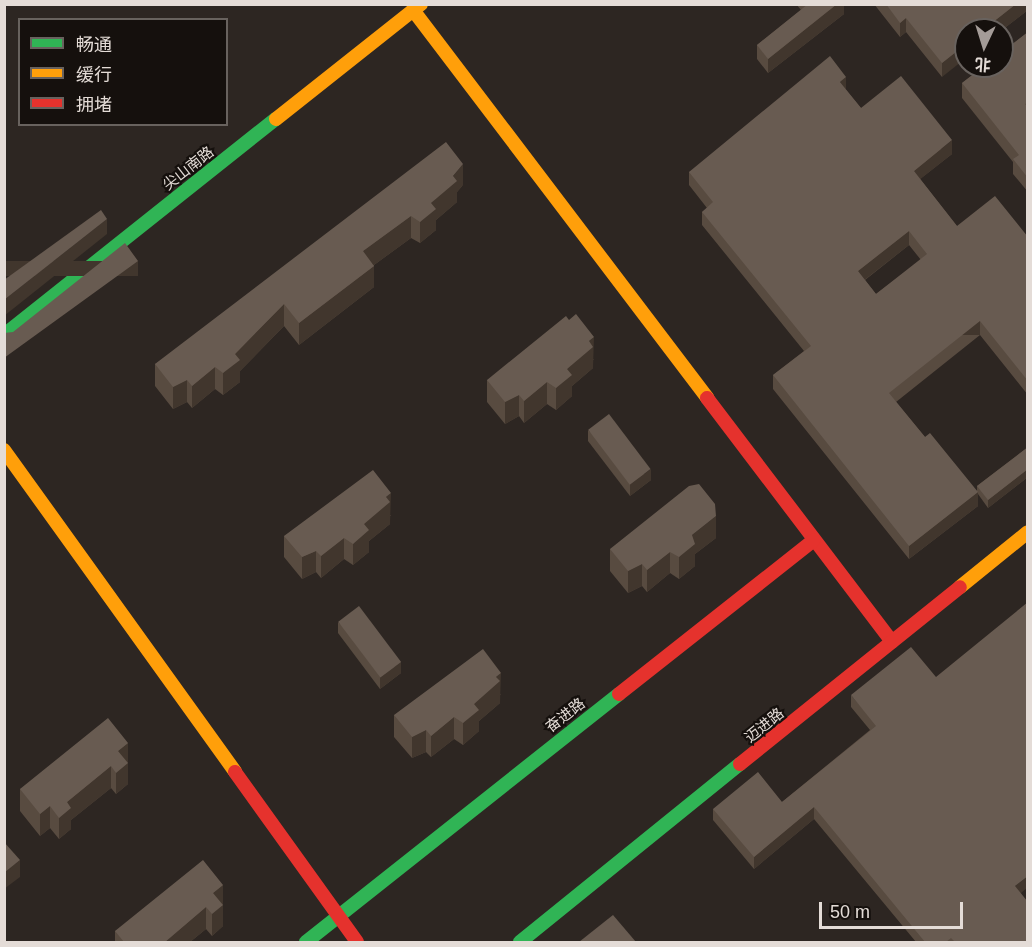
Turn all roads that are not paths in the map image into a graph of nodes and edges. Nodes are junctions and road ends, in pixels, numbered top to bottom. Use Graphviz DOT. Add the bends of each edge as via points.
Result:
graph roads {
  1 [pos="417,7"];
  2 [pos="4,335"];
  3 [pos="4,450"];
  4 [pos="1028,532"];
  5 [pos="814,540"];
  6 [pos="892,642"];
  7 [pos="337,917"];
  8 [pos="306,942"];
  9 [pos="357,942"];
  10 [pos="520,942"];
  1 -- 2 [label="street, 尖山南路"];
  1 -- 5 [label="street"];
  3 -- 7 [label="street"];
  4 -- 6 [label="street, 迈进路"];
  5 -- 6 [label="street"];
  5 -- 7 [label="street, 奋进路"];
  6 -- 10 [label="street, 迈进路"];
  7 -- 8 [label="street, 奋进路"];
  7 -- 9 [label="street"];
}
